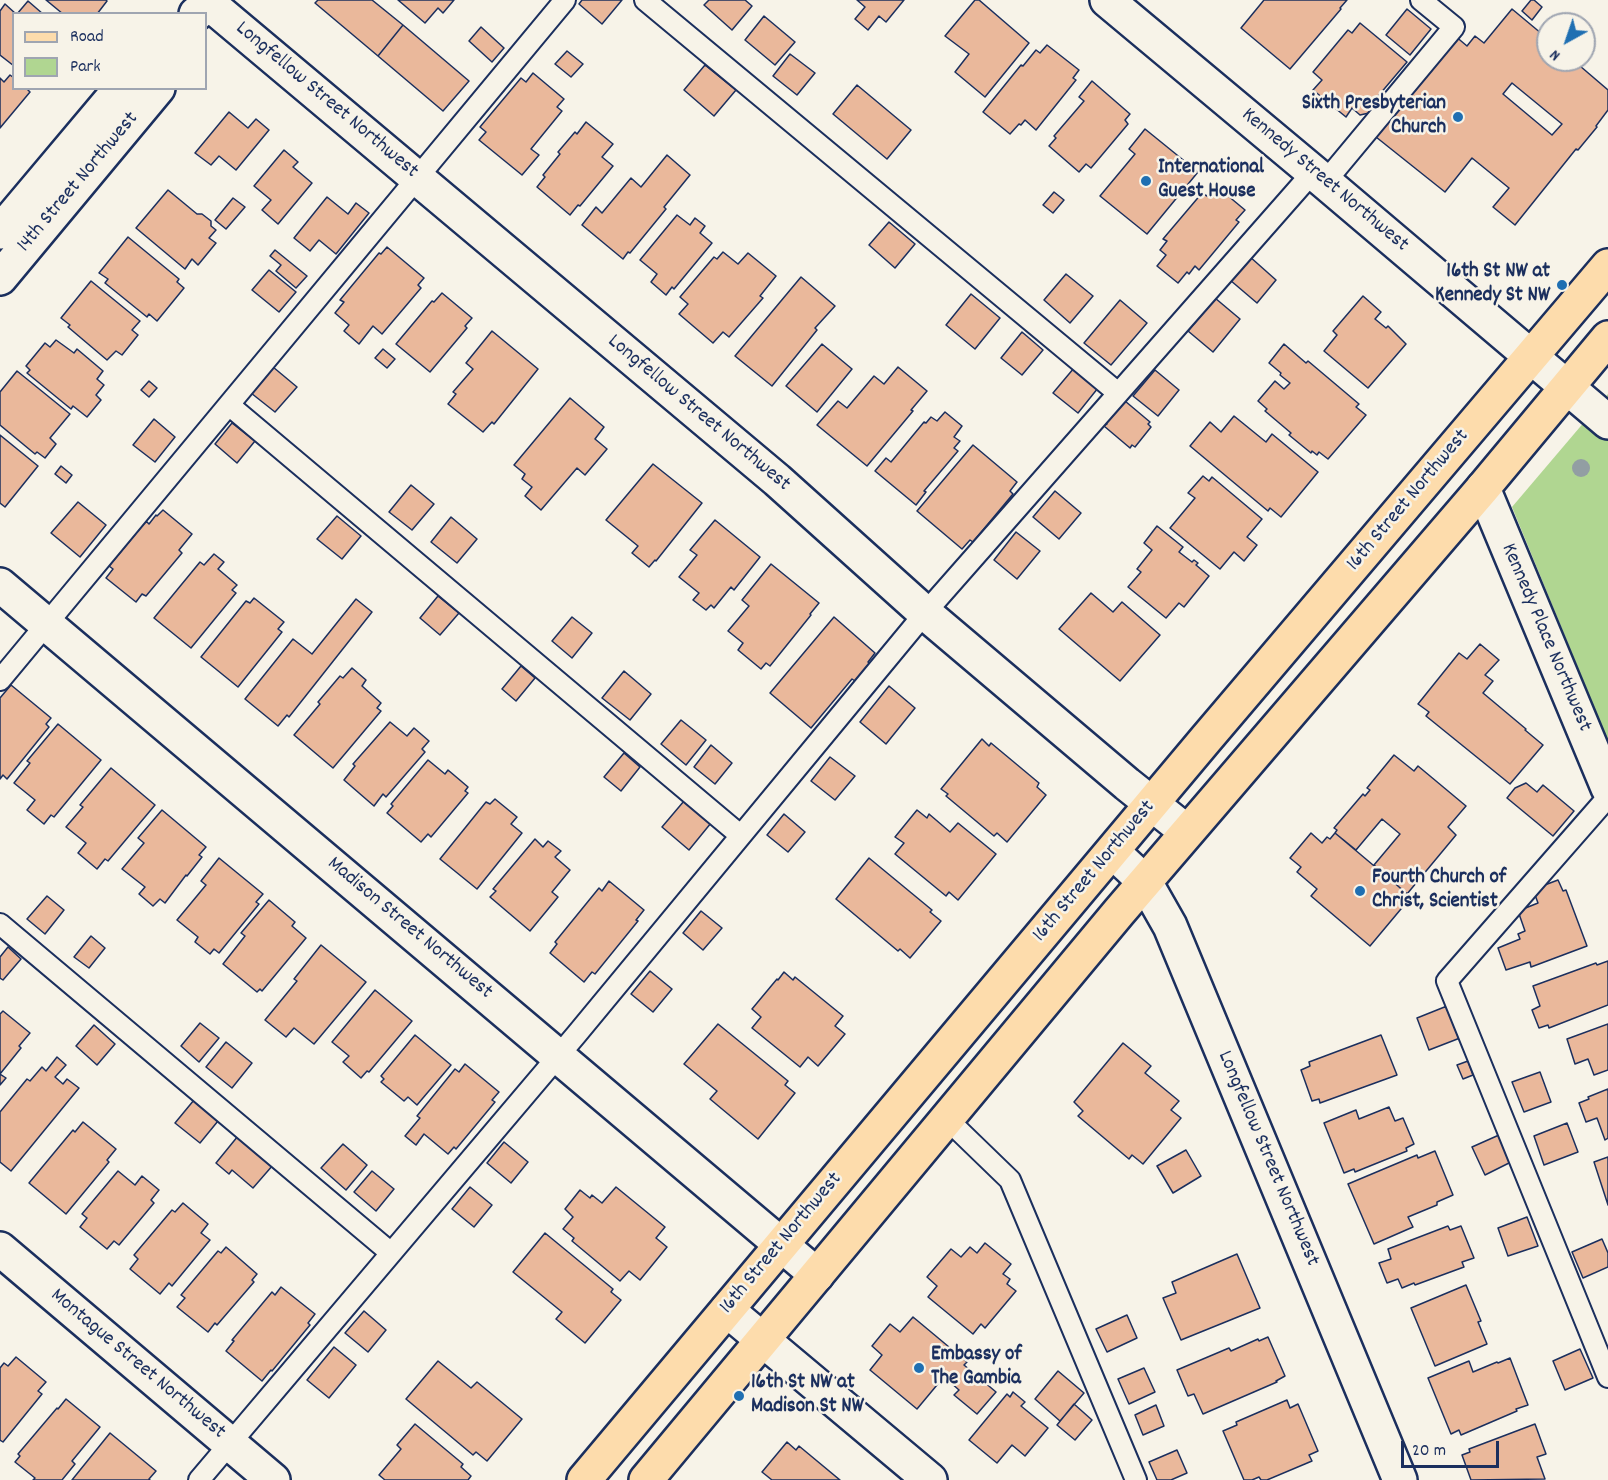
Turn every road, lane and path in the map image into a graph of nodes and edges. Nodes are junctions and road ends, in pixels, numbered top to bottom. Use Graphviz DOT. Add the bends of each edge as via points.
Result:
graph roads {
  1 [pos="566,0"];
  2 [pos="645,0"];
  3 [pos="1107,0"];
  4 [pos="1421,0"];
  5 [pos="205,6"];
  6 [pos="119,90"];
  7 [pos="156,90"];
  8 [pos="1319,177"];
  9 [pos="417,178"];
  10 [pos="0,232"];
  11 [pos="1608,266"];
  12 [pos="0,278"];
  13 [pos="1608,338"];
  14 [pos="1531,357"];
  15 [pos="1566,388"];
  16 [pos="1118,393"];
  17 [pos="229,405"];
  18 [pos="1608,422"];
  19 [pos="1483,488"];
  20 [pos="0,585"];
  21 [pos="925,613"];
  22 [pos="47,624"];
  23 [pos="0,680"];
  24 [pos="1608,788"];
  25 [pos="1608,797"];
  26 [pos="1152,804"];
  27 [pos="1187,832"];
  28 [pos="740,836"];
  29 [pos="1113,852"];
  30 [pos="1145,882"];
  31 [pos="0,924"];
  32 [pos="558,1055"];
  33 [pos="947,1119"];
  34 [pos="782,1245"];
  35 [pos="0,1250"];
  36 [pos="391,1253"];
  37 [pos="817,1275"];
  38 [pos="727,1310"];
  39 [pos="763,1340"];
  40 [pos="1608,1377"];
  41 [pos="230,1443"];
  42 [pos="199,1480"];
  43 [pos="273,1480"];
  44 [pos="584,1480"];
  45 [pos="646,1480"];
  46 [pos="930,1480"];
  47 [pos="1136,1480"];
  48 [pos="1400,1480"];
  1 -- 9 [label="lane"];
  2 -- 16 [label="lane"];
  3 -- 8 [label="street, Kennedy Street Northwest"];
  4 -- 8 [label="lane" via="1454,27"];
  5 -- 9 [label="street, Longfellow Street Northwest"];
  6 -- 10 [label="street, 14th Street Northwest"];
  7 -- 12 [label="street, 14th Street Northwest"];
  8 -- 14 [label="street, Kennedy Street Northwest"];
  8 -- 16 [label="lane"];
  9 -- 17 [label="lane"];
  9 -- 21 [label="street, Longfellow Street Northwest" via="777,480"];
  11 -- 14 [label="main road, 16th Street Northwest"];
  13 -- 15 [label="main road"];
  14 -- 15 [label="street, Kennedy Street Northwest"];
  14 -- 26 [label="main road, 16th Street Northwest"];
  15 -- 18 [label="street, Kennedy Street Northwest"];
  15 -- 19 [label="main road"];
  16 -- 21 [label="lane"];
  17 -- 22 [label="lane"];
  17 -- 28 [label="lane"];
  19 -- 24 [label="street, Kennedy Place Northwest"];
  19 -- 27 [label="main road"];
  20 -- 22 [label="street, Madison Street Northwest"];
  21 -- 26 [label="street, Longfellow Street Northwest"];
  21 -- 28 [label="lane"];
  22 -- 23 [label="lane"];
  22 -- 32 [label="street, Madison Street Northwest"];
  25 -- 40 [label="lane" via="1447,981"];
  26 -- 27 [label="street, Longfellow Street Northwest"];
  26 -- 29 [label="main road, 16th Street Northwest"];
  27 -- 30 [label="main road"];
  28 -- 32 [label="lane"];
  29 -- 30 [label="street, Longfellow Street Northwest"];
  29 -- 34 [label="main road, 16th Street Northwest"];
  30 -- 33 [label="main road"];
  30 -- 48 [label="street, Longfellow Street Northwest" via="1170,926"];
  31 -- 36 [label="lane"];
  32 -- 34 [label="street, Madison Street Northwest"];
  32 -- 36 [label="lane"];
  33 -- 37 [label="main road"];
  33 -- 47 [label="lane" via="1010,1180"];
  34 -- 37 [label="street, Madison Street Northwest"];
  34 -- 38 [label="main road, 16th Street Northwest"];
  35 -- 41 [label="street, Montague Street Northwest"];
  36 -- 41 [label="lane"];
  37 -- 39 [label="main road"];
  38 -- 39 [label="street"];
  38 -- 44 [label="main road, 16th Street Northwest"];
  39 -- 45 [label="main road"];
  39 -- 46 [label="street"];
  41 -- 42 [label="lane"];
  41 -- 43 [label="street, Montague Street Northwest"];
}
